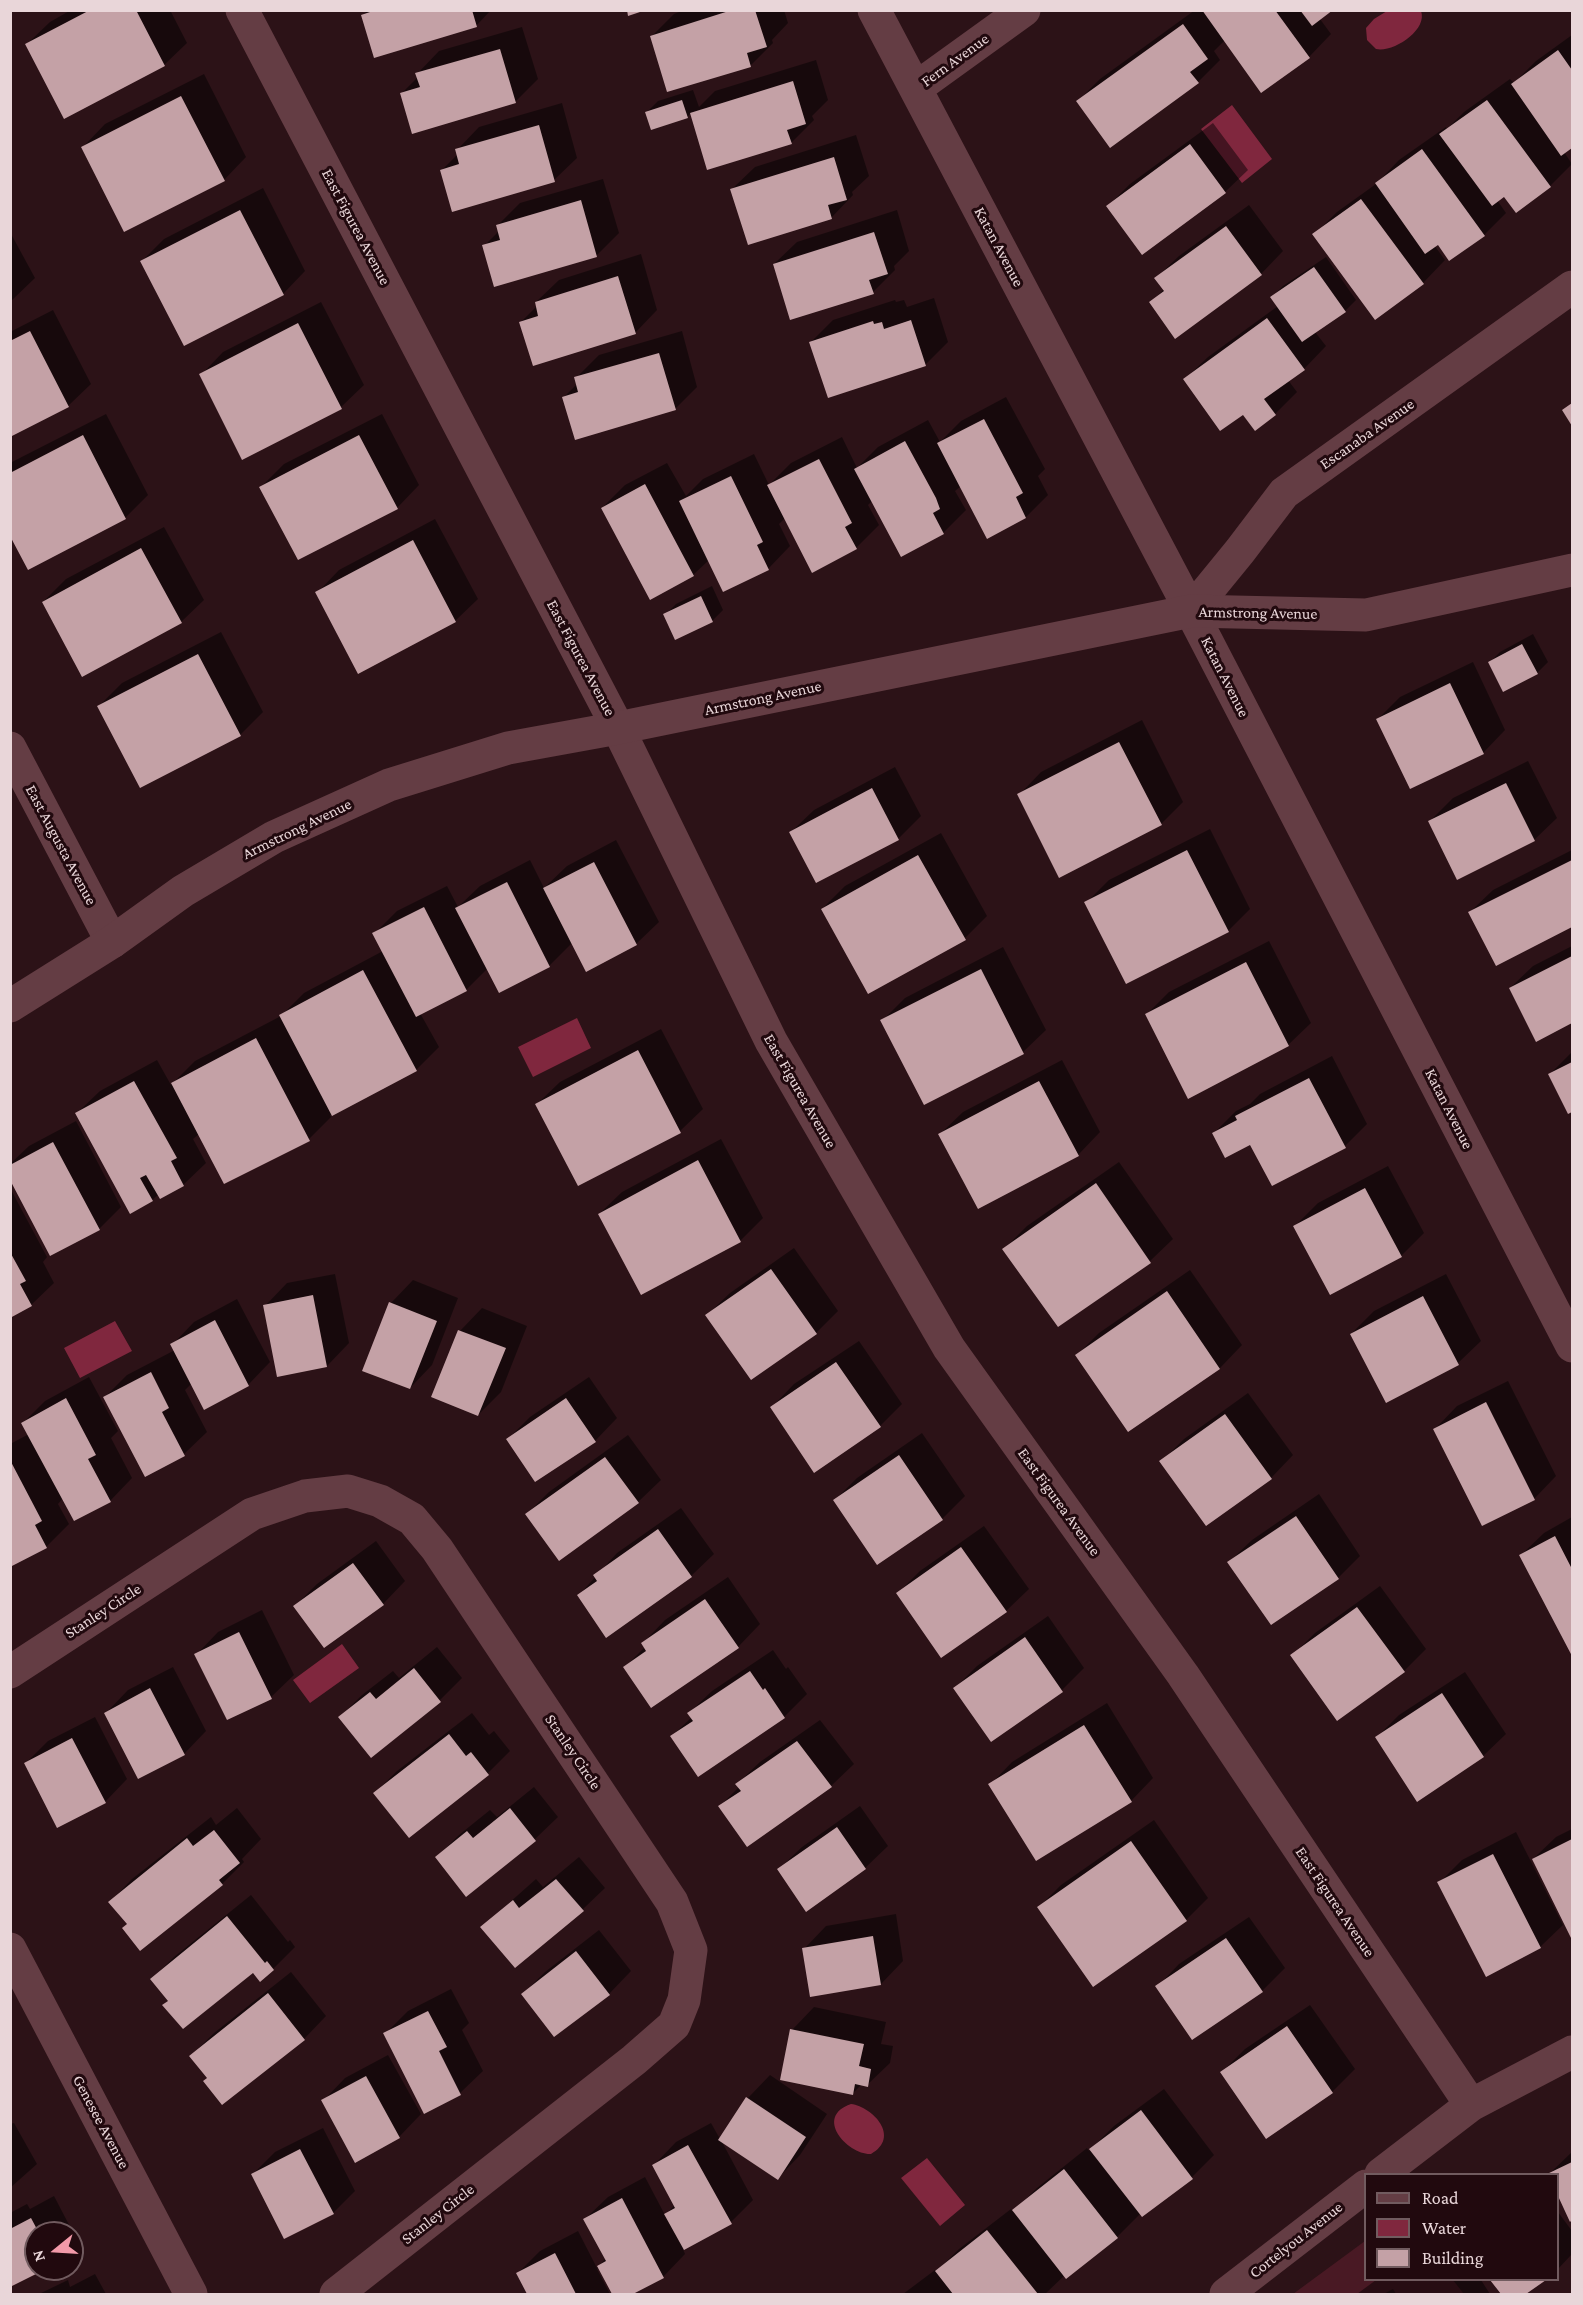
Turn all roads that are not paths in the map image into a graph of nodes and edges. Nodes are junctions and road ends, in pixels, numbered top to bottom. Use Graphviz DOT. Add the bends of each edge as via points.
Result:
graph roads {
  1 [pos="242,10"];
  2 [pos="874,10"];
  3 [pos="1024,10"];
  4 [pos="916,88"];
  5 [pos="1572,287"];
  6 [pos="1572,570"];
  7 [pos="1191,611"];
  8 [pos="618,728"];
  9 [pos="10,748"];
  10 [pos="112,942"];
  11 [pos="10,1006"];
  12 [pos="1572,1346"];
  13 [pos="10,1672"];
  14 [pos="10,1949"];
  15 [pos="1572,2052"];
  16 [pos="1471,2105"];
  17 [pos="1384,2173"];
  18 [pos="1364,2187"];
  19 [pos="191,2295"];
  20 [pos="336,2295"];
  21 [pos="1226,2295"];
  1 -- 8 [label="street, East Figurea Avenue"];
  2 -- 4 [label="street, Katan Avenue"];
  3 -- 4 [label="street, Fern Avenue"];
  4 -- 7 [label="street, Katan Avenue"];
  5 -- 7 [label="street, Escanaba Avenue" via="1284,493"];
  6 -- 7 [label="street, Armstrong Avenue" via="1366,615"];
  7 -- 8 [label="street, Armstrong Avenue"];
  7 -- 12 [label="street, Katan Avenue"];
  8 -- 10 [label="street, Armstrong Avenue" via="508,748 389,785 274,837 183,891"];
  8 -- 16 [label="street, East Figurea Avenue" via="771,1041 949,1348 1183,1676"];
  9 -- 10 [label="street, East Augusta Avenue"];
  10 -- 11 [label="street, Armstrong Avenue"];
  13 -- 20 [label="street, Stanley Circle" via="252,1514 305,1496 348,1491 380,1501 412,1519 437,1549 672,1902 691,1950 684,2000 674,2025"];
  14 -- 19 [label="street, Genesee Avenue"];
  15 -- 16 [label="street"];
  16 -- 17 [label="street"];
  18 -- 21 [label="street, Cortelyou Avenue"];
}
